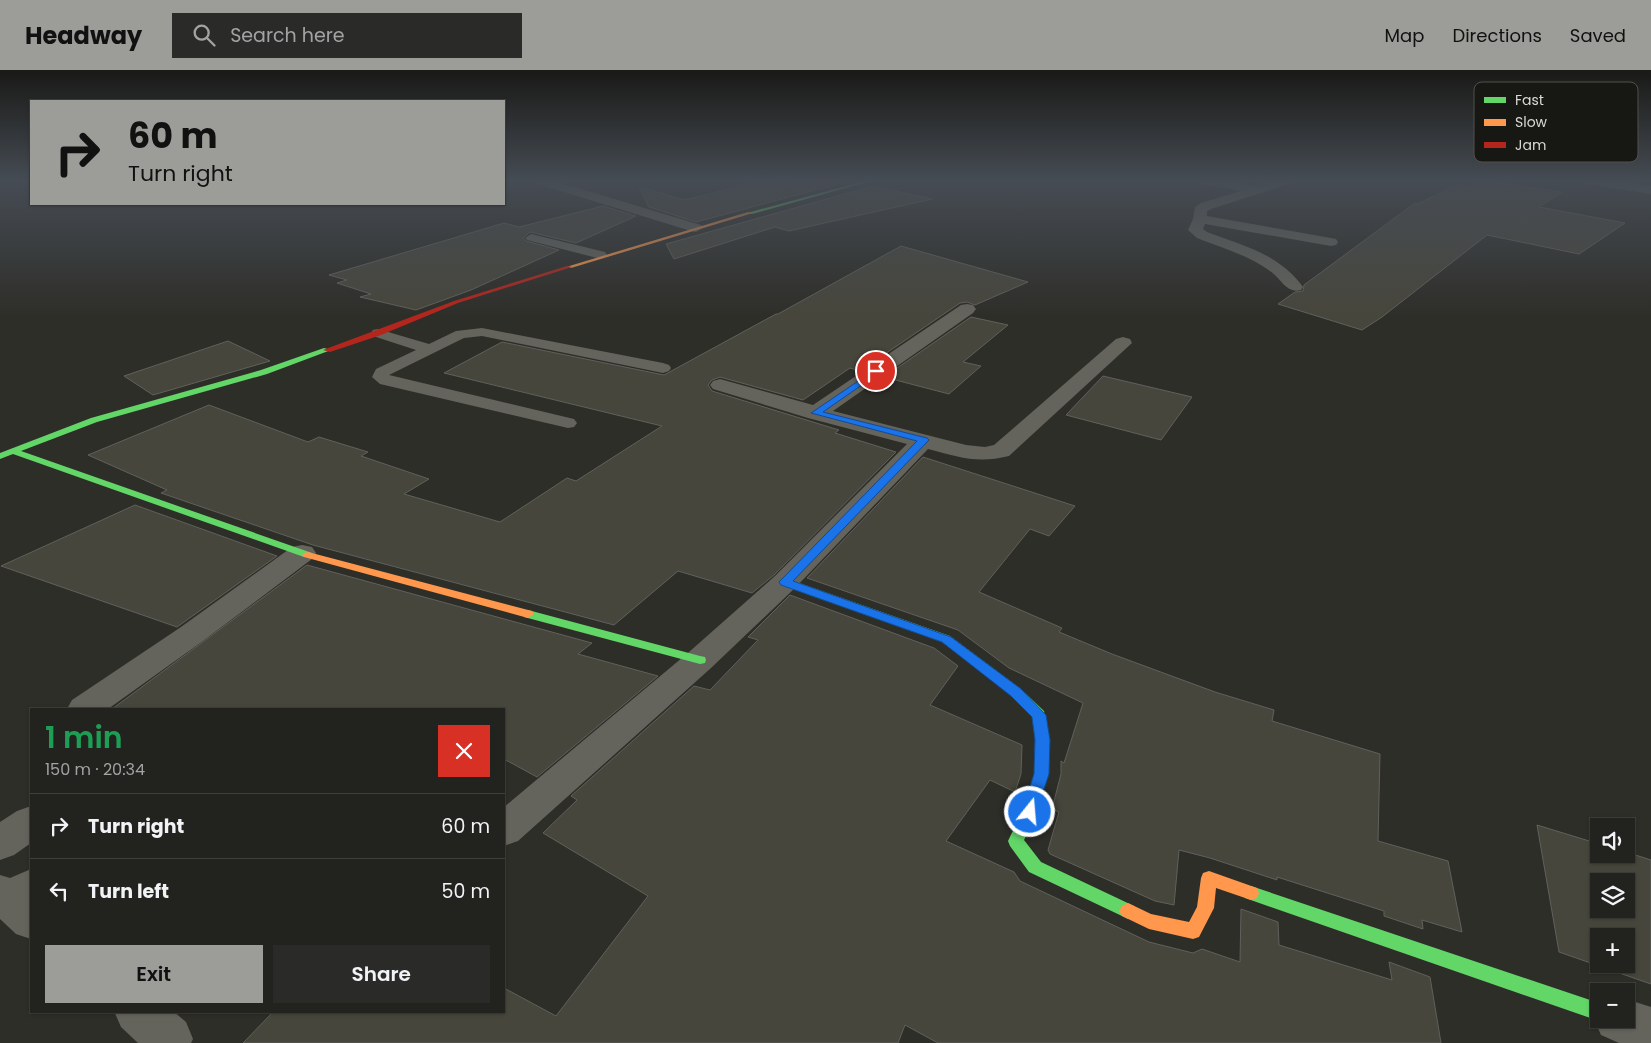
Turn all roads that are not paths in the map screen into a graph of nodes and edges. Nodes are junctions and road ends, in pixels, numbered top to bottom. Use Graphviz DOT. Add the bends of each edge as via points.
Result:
graph roads {
  1 [pos="688,225"];
  2 [pos="706,225"];
  3 [pos="1197,225"];
  4 [pos="1236,225"];
  5 [pos="696,228"];
  6 [pos="531,238"];
  7 [pos="1331,242"];
  8 [pos="602,256"];
  9 [pos="1295,288"];
  10 [pos="967,309"];
  11 [pos="378,333"];
  12 [pos="1123,342"];
  13 [pos="430,349"];
  14 [pos="662,368"];
  15 [pos="720,386"];
  16 [pos="816,413"];
  17 [pos="568,423"];
  18 [pos="924,440"];
  19 [pos="12,451"];
  20 [pos="0,456"];
  21 [pos="302,553"];
  22 [pos="785,582"];
  23 [pos="700,660"];
  24 [pos="85,708"];
  25 [pos="30,823"];
  26 [pos="505,829"];
  27 [pos="0,843"];
  28 [pos="1590,1009"];
  29 [pos="1635,1025"];
  30 [pos="1651,1031"];
  1 -- 5 [label="street"];
  2 -- 5 [label="street"];
  3 -- 9 [label="street" via="1195,230 1202,235 1259,257"];
  4 -- 7 [label="street"];
  5 -- 8 [label="street"];
  6 -- 8 [label="lane"];
  8 -- 11 [label="street" via="456,302"];
  10 -- 16 [label="street"];
  11 -- 13 [label="lane"];
  11 -- 19 [label="street" via="264,372 94,420"];
  12 -- 18 [label="street" via="1001,451 985,454 966,452"];
  13 -- 14 [label="lane" via="461,334 482,332"];
  13 -- 17 [label="lane" via="382,372 380,377"];
  15 -- 16 [label="street"];
  16 -- 18 [label="street"];
  18 -- 22 [label="street"];
  19 -- 20 [label="street"];
  19 -- 21 [label="street"];
  21 -- 23 [label="street"];
  21 -- 24 [label="street"];
  22 -- 23 [label="street"];
  22 -- 28 [label="street" via="946,640 1016,692 1038,715 1042,740 1041,774 1030,812 1016,841 1035,867 1149,921 1193,931 1205,908 1209,878"];
  23 -- 26 [label="street"];
  25 -- 27 [label="street"];
  29 -- 30 [label="street"];
}
